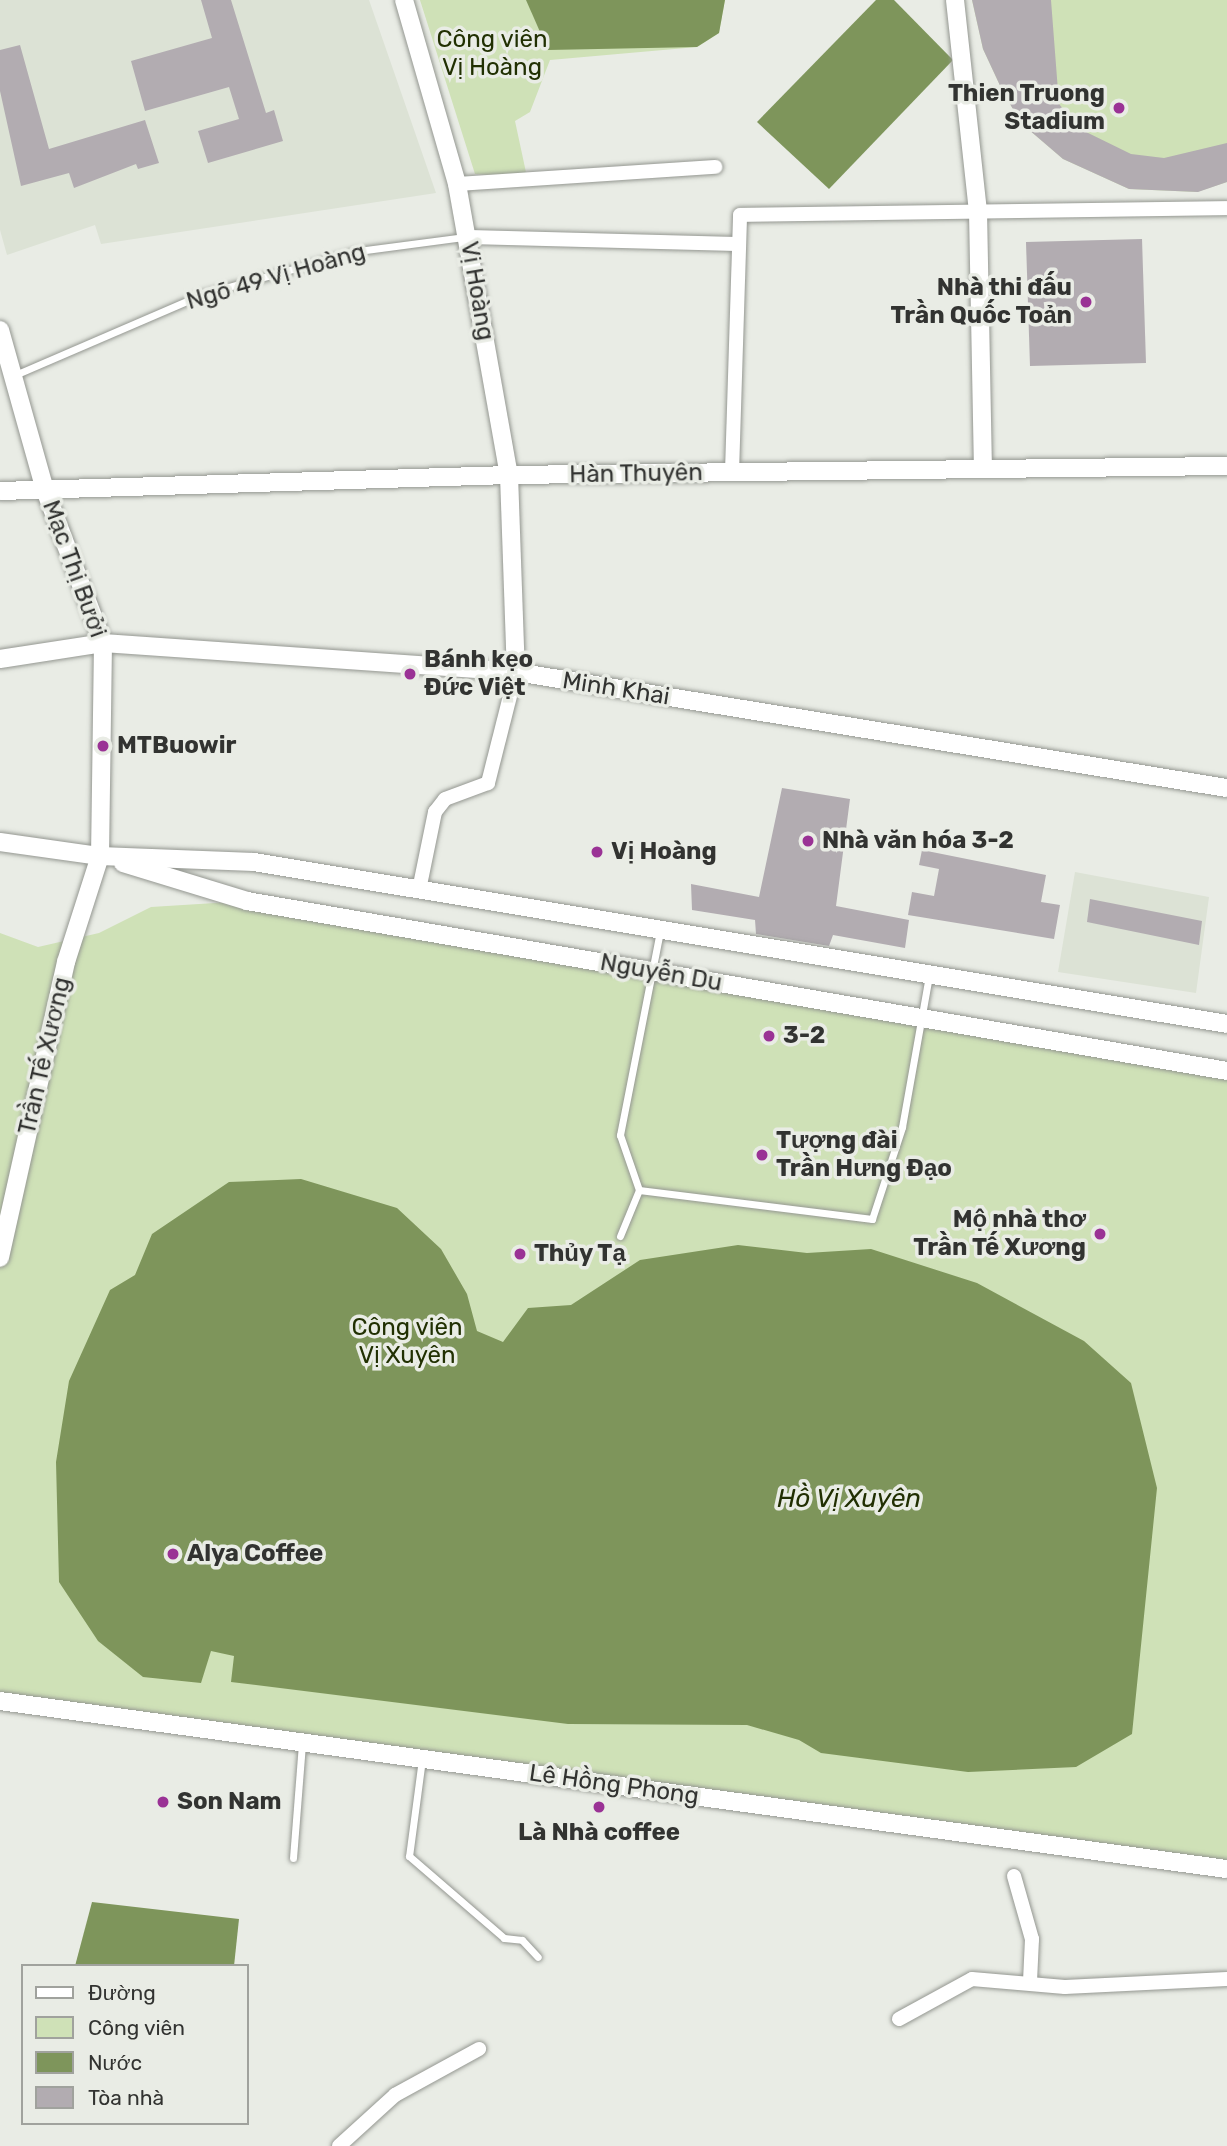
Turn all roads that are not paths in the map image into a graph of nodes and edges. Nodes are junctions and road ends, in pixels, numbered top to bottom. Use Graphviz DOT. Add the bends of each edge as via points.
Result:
graph roads {
  1 [pos="404,0"];
  2 [pos="955,0"];
  3 [pos="715,167"];
  4 [pos="457,184"];
  5 [pos="1227,208"];
  6 [pos="978,211"];
  7 [pos="467,237"];
  8 [pos="739,244"];
  9 [pos="0,330"];
  10 [pos="14,375"];
  11 [pos="1227,466"];
  12 [pos="983,469"];
  13 [pos="732,472"];
  14 [pos="509,475"];
  15 [pos="46,490"];
  16 [pos="0,491"];
  17 [pos="103,643"];
  18 [pos="0,659"];
  19 [pos="516,672"];
  20 [pos="1227,788"];
  21 [pos="0,842"];
  22 [pos="100,856"];
  23 [pos="419,890"];
  24 [pos="660,930"];
  25 [pos="649,971"];
  26 [pos="929,975"];
  27 [pos="922,1018"];
  28 [pos="1227,1024"];
  29 [pos="1227,1071"];
  30 [pos="639,1190"];
  31 [pos="620,1236"];
  32 [pos="0,1258"];
  33 [pos="0,1701"];
  34 [pos="302,1742"];
  35 [pos="422,1759"];
  36 [pos="293,1858"];
  37 [pos="1227,1869"];
  38 [pos="1014,1876"];
  39 [pos="538,1957"];
  40 [pos="1227,1979"];
  41 [pos="1030,1982"];
  42 [pos="899,2019"];
  43 [pos="479,2049"];
  44 [pos="339,2146"];
  1 -- 4 [label="street, Vị Hoàng"];
  2 -- 6 [label="street"];
  3 -- 4 [label="street"];
  4 -- 7 [label="street, Vị Hoàng"];
  5 -- 6 [label="street"];
  6 -- 8 [label="street" via="740,215"];
  6 -- 12 [label="street"];
  7 -- 8 [label="street"];
  7 -- 10 [label="lane, Ngõ 49 Vị Hoàng" via="358,251 203,294"];
  7 -- 14 [label="street, Vị Hoàng"];
  8 -- 13 [label="street"];
  9 -- 10 [label="street, Mạc Thị Bưởi"];
  10 -- 15 [label="street, Mạc Thị Bưởi"];
  11 -- 12 [label="street, Hàn Thuyên"];
  12 -- 13 [label="street, Hàn Thuyên"];
  13 -- 14 [label="street, Hàn Thuyên"];
  14 -- 15 [label="street, Hàn Thuyên"];
  14 -- 19 [label="street, Vị Hoàng"];
  15 -- 16 [label="street, Hàn Thuyên"];
  15 -- 17 [label="street, Mạc Thị Bưởi"];
  17 -- 18 [label="street, Minh Khai"];
  17 -- 19 [label="street, Minh Khai"];
  17 -- 22 [label="street, Mạc Thị Bưởi"];
  19 -- 20 [label="street, Minh Khai"];
  19 -- 23 [label="street" via="488,783 445,799 435,811"];
  21 -- 22 [label="street, Nguyễn Du"];
  22 -- 23 [label="street, Nguyễn Du" via="254,862"];
  22 -- 25 [label="street, Nguyễn Du" via="247,901"];
  22 -- 32 [label="street, Trần Tế Xương" via="66,962"];
  23 -- 24 [label="street, Nguyễn Du"];
  24 -- 25 [label="lane"];
  24 -- 26 [label="street, Nguyễn Du"];
  25 -- 27 [label="street, Nguyễn Du"];
  25 -- 30 [label="lane" via="620,1135"];
  26 -- 27 [label="lane"];
  26 -- 28 [label="street, Nguyễn Du"];
  27 -- 29 [label="street, Nguyễn Du"];
  27 -- 30 [label="lane" via="902,1126 872,1219"];
  30 -- 31 [label="lane"];
  33 -- 34 [label="street, Lê Hồng Phong"];
  34 -- 35 [label="street, Lê Hồng Phong"];
  34 -- 36 [label="lane"];
  35 -- 37 [label="street, Lê Hồng Phong"];
  35 -- 39 [label="lane" via="409,1856 504,1938 522,1940"];
  38 -- 41 [label="street" via="1032,1939"];
  40 -- 41 [label="street" via="1135,1978 1065,1987"];
  41 -- 42 [label="street" via="972,1979"];
  43 -- 44 [label="street" via="395,2095"];
}
